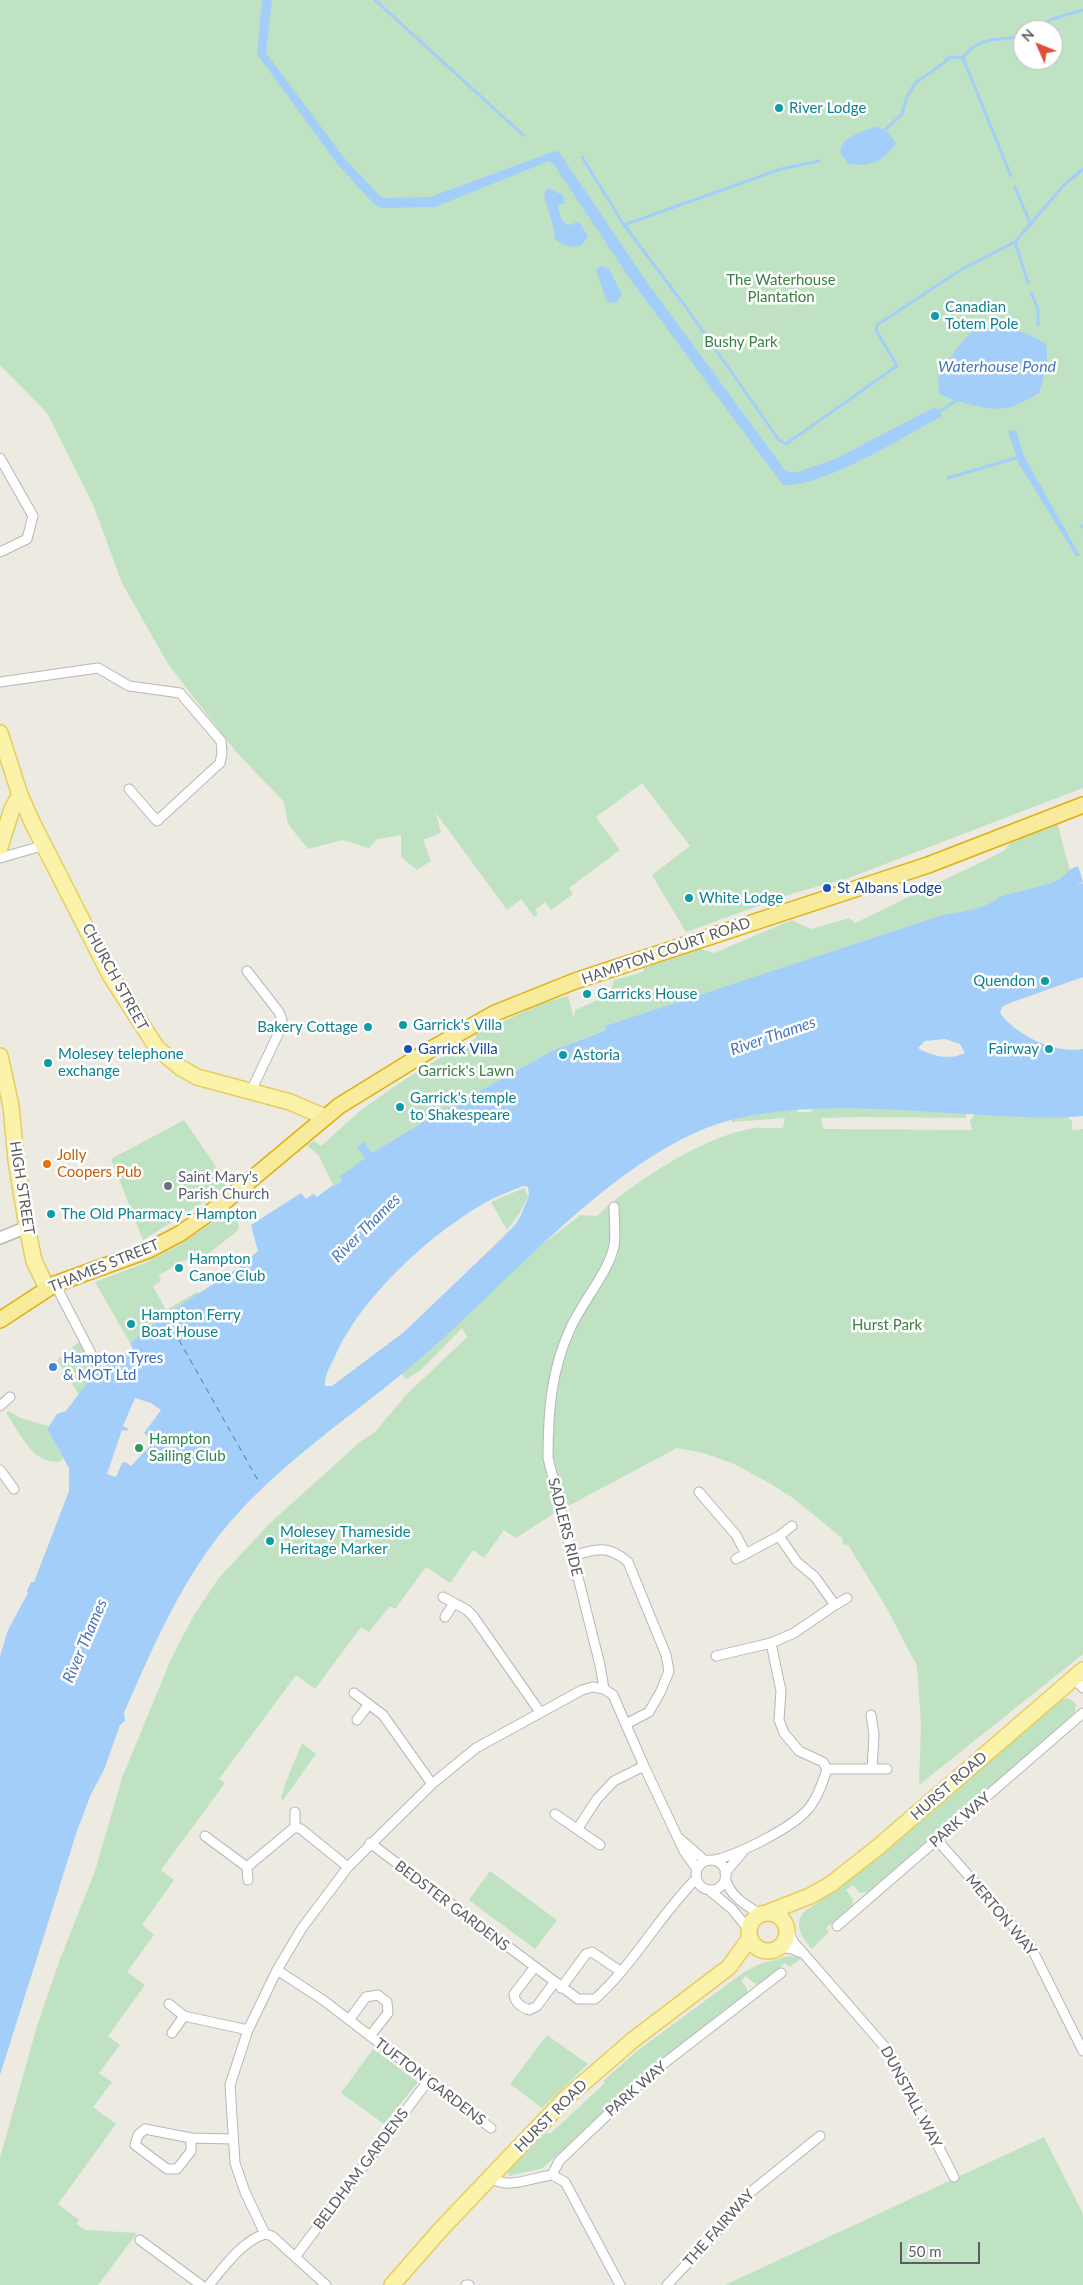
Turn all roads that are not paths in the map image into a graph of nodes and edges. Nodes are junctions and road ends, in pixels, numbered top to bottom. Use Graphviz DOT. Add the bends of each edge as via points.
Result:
graph roads {
  1 [pos="0,458"];
  2 [pos="0,552"];
  3 [pos="0,682"];
  4 [pos="0,732"];
  5 [pos="129,789"];
  6 [pos="20,795"];
  7 [pos="1083,805"];
  8 [pos="45,845"];
  9 [pos="0,847"];
  10 [pos="0,858"];
  11 [pos="247,971"];
  12 [pos="0,1056"];
  13 [pos="252,1091"];
  14 [pos="324,1117"];
  15 [pos="614,1207"];
  16 [pos="27,1227"];
  17 [pos="0,1238"];
  18 [pos="51,1286"];
  19 [pos="0,1320"];
  20 [pos="96,1363"];
  21 [pos="10,1397"];
  22 [pos="0,1406"];
  23 [pos="0,1470"];
  24 [pos="14,1489"];
  25 [pos="699,1492"];
  26 [pos="792,1526"];
  27 [pos="779,1536"];
  28 [pos="746,1554"];
  29 [pos="572,1556"];
  30 [pos="736,1559"];
  31 [pos="443,1597"];
  32 [pos="847,1598"];
  33 [pos="454,1604"];
  34 [pos="835,1605"];
  35 [pos="445,1617"];
  36 [pos="771,1643"];
  37 [pos="716,1656"];
  38 [pos="1080,1679"];
  39 [pos="604,1689"];
  40 [pos="354,1693"];
  41 [pos="369,1704"];
  42 [pos="540,1712"];
  43 [pos="1083,1713"];
  44 [pos="871,1715"];
  45 [pos="357,1720"];
  46 [pos="626,1724"];
  47 [pos="644,1766"];
  48 [pos="827,1769"];
  49 [pos="872,1769"];
  50 [pos="887,1769"];
  51 [pos="432,1784"];
  52 [pos="295,1812"];
  53 [pos="555,1814"];
  54 [pos="295,1827"];
  55 [pos="578,1828"];
  56 [pos="205,1836"];
  57 [pos="680,1839"];
  58 [pos="937,1840"];
  59 [pos="370,1844"];
  60 [pos="600,1845"];
  61 [pos="748,1848"];
  62 [pos="710,1861"];
  63 [pos="247,1867"];
  64 [pos="348,1867"];
  65 [pos="697,1869"];
  66 [pos="725,1875"];
  67 [pos="696,1879"];
  68 [pos="248,1880"];
  69 [pos="707,1889"];
  70 [pos="810,1896"];
  71 [pos="678,1897"];
  72 [pos="765,1913"];
  73 [pos="836,1926"];
  74 [pos="787,1927"];
  75 [pos="749,1934"];
  76 [pos="776,1949"];
  77 [pos="804,1954"];
  78 [pos="729,1966"];
  79 [pos="534,1968"];
  80 [pos="277,1970"];
  81 [pos="620,1972"];
  82 [pos="781,1973"];
  83 [pos="558,1986"];
  84 [pos="169,2004"];
  85 [pos="184,2016"];
  86 [pos="348,2020"];
  87 [pos="248,2030"];
  88 [pos="172,2033"];
  89 [pos="370,2036"];
  90 [pos="1083,2051"];
  91 [pos="428,2081"];
  92 [pos="491,2128"];
  93 [pos="820,2136"];
  94 [pos="191,2138"];
  95 [pos="233,2139"];
  96 [pos="552,2175"];
  97 [pos="491,2177"];
  98 [pos="954,2177"];
  99 [pos="265,2234"];
  100 [pos="140,2240"];
  101 [pos="295,2257"];
  102 [pos="201,2285"];
  103 [pos="209,2285"];
  104 [pos="326,2285"];
  105 [pos="392,2285"];
  106 [pos="620,2285"];
  107 [pos="667,2285"];
  1 -- 2 [label="street" via="33,516 27,539"];
  3 -- 5 [label="street" via="98,668 129,686 180,694 221,741 220,763 157,822"];
  4 -- 6 [label="main road, CHURCH STREET"];
  6 -- 8 [label="main road, CHURCH STREET"];
  6 -- 9 [label="main road"];
  7 -- 14 [label="highway, HAMPTON COURT ROAD" via="875,884 718,933 515,1004 433,1048"];
  8 -- 10 [label="street"];
  8 -- 13 [label="main road, CHURCH STREET" via="110,975 157,1048 168,1059 197,1076"];
  11 -- 13 [label="street" via="282,1020 282,1028"];
  12 -- 16 [label="main road, HIGH STREET"];
  13 -- 14 [label="main road, CHURCH STREET" via="290,1102"];
  14 -- 18 [label="highway, THAMES STREET" via="243,1187 180,1233 149,1250"];
  15 -- 29 [label="street, SADLERS RIDE" via="614,1245 610,1258 571,1326 552,1383 548,1458"];
  16 -- 17 [label="street"];
  16 -- 18 [label="main road, HIGH STREET" via="34,1261"];
  18 -- 19 [label="highway, THAMES STREET"];
  18 -- 20 [label="street"];
  21 -- 22 [label="street"];
  23 -- 24 [label="street"];
  25 -- 28 [label="street" via="736,1536"];
  26 -- 27 [label="street"];
  27 -- 28 [label="street"];
  27 -- 34 [label="street"];
  28 -- 30 [label="street"];
  29 -- 39 [label="street, SADLERS RIDE"];
  29 -- 46 [label="street" via="605,1548 617,1552 628,1562 666,1655 669,1671 653,1706 645,1715"];
  31 -- 33 [label="street"];
  32 -- 34 [label="street"];
  33 -- 35 [label="street"];
  33 -- 42 [label="street" via="473,1616"];
  34 -- 36 [label="street" via="794,1634"];
  36 -- 37 [label="street"];
  36 -- 48 [label="street" via="782,1691 779,1720 784,1733 799,1751 823,1762"];
  38 -- 70 [label="main road, HURST ROAD" via="878,1847 831,1884"];
  39 -- 42 [label="street" via="582,1690"];
  39 -- 46 [label="street, SADLERS RIDE" via="613,1694"];
  40 -- 41 [label="street"];
  41 -- 45 [label="street"];
  41 -- 51 [label="street" via="383,1715"];
  42 -- 51 [label="street" via="476,1748"];
  43 -- 58 [label="street, PARK WAY"];
  44 -- 49 [label="street" via="874,1735"];
  46 -- 47 [label="street, SADLERS RIDE"];
  47 -- 55 [label="street" via="614,1782"];
  47 -- 57 [label="street, SADLERS RIDE"];
  48 -- 49 [label="street"];
  48 -- 61 [label="street" via="810,1808 797,1820"];
  49 -- 50 [label="street"];
  51 -- 59 [label="street"];
  52 -- 54 [label="street"];
  53 -- 55 [label="street"];
  54 -- 63 [label="street"];
  54 -- 64 [label="street"];
  55 -- 60 [label="street"];
  56 -- 63 [label="street"];
  57 -- 62 [label="street, SADLERS RIDE"];
  57 -- 65 [label="street, SADLERS RIDE"];
  58 -- 73 [label="street, PARK WAY"];
  58 -- 90 [label="street, MERTON WAY" via="1030,1946"];
  59 -- 64 [label="street"];
  59 -- 79 [label="street, BEDSTER GARDENS"];
  61 -- 62 [label="street"];
  61 -- 66 [label="street" via="730,1865"];
  62 -- 65 [label="street"];
  62 -- 66 [label="street" via="722,1865"];
  63 -- 68 [label="street"];
  64 -- 80 [label="street" via="302,1928"];
  65 -- 67 [label="street"];
  66 -- 69 [label="street" via="721,1885"];
  66 -- 72 [label="street" via="736,1898"];
  67 -- 69 [label="street"];
  67 -- 71 [label="street, BEDSTER GARDENS"];
  69 -- 71 [label="street"];
  69 -- 75 [label="street" via="732,1909"];
  70 -- 72 [label="main road, HURST ROAD"];
  70 -- 74 [label="main road, HURST ROAD"];
  71 -- 81 [label="street, BEDSTER GARDENS"];
  72 -- 74 [label="main road" via="780,1916"];
  72 -- 75 [label="main road" via="752,1921"];
  74 -- 76 [label="main road" via="786,1940"];
  74 -- 77 [label="street, DUNSTALL WAY" via="794,1943"];
  75 -- 76 [label="main road" via="760,1949"];
  75 -- 78 [label="main road, HURST ROAD"];
  76 -- 77 [label="street" via="792,1949"];
  76 -- 78 [label="main road, HURST ROAD"];
  77 -- 98 [label="street, DUNSTALL WAY" via="892,2054"];
  78 -- 97 [label="main road, HURST ROAD" via="616,2054 566,2098"];
  79 -- 83 [label="street, BEDSTER GARDENS"];
  79 -- 83 [label="street" via="514,1994 521,2007 529,2010 537,2006"];
  80 -- 86 [label="street, TUFTON GARDENS"];
  80 -- 87 [label="street"];
  81 -- 83 [label="street, BEDSTER GARDENS" via="595,1999 578,1999"];
  81 -- 83 [label="street" via="592,1952 586,1954"];
  82 -- 96 [label="street, PARK WAY" via="633,2089 559,2162"];
  84 -- 85 [label="street"];
  85 -- 87 [label="street"];
  85 -- 88 [label="street"];
  86 -- 89 [label="street, TUFTON GARDENS"];
  86 -- 89 [label="street, TUFTON GARDENS" via="366,1997 378,1995 387,2002 388,2013"];
  87 -- 95 [label="street" via="230,2085"];
  89 -- 91 [label="street, TUFTON GARDENS"];
  91 -- 92 [label="street, TUFTON GARDENS"];
  91 -- 101 [label="street, BELDHAM GARDENS"];
  93 -- 107 [label="street, THE FAIRWAY" via="747,2195"];
  94 -- 94 [label="street" via="191,2151 177,2169 167,2169 135,2144 145,2129"];
  94 -- 95 [label="street"];
  95 -- 99 [label="street" via="235,2163"];
  96 -- 97 [label="street" via="507,2184 498,2183"];
  96 -- 106 [label="street" via="565,2182"];
  97 -- 105 [label="main road, HURST ROAD"];
  99 -- 101 [label="street" via="272,2236"];
  99 -- 103 [label="street" via="230,2260"];
  100 -- 102 [label="street"];
  101 -- 104 [label="street"];
}
